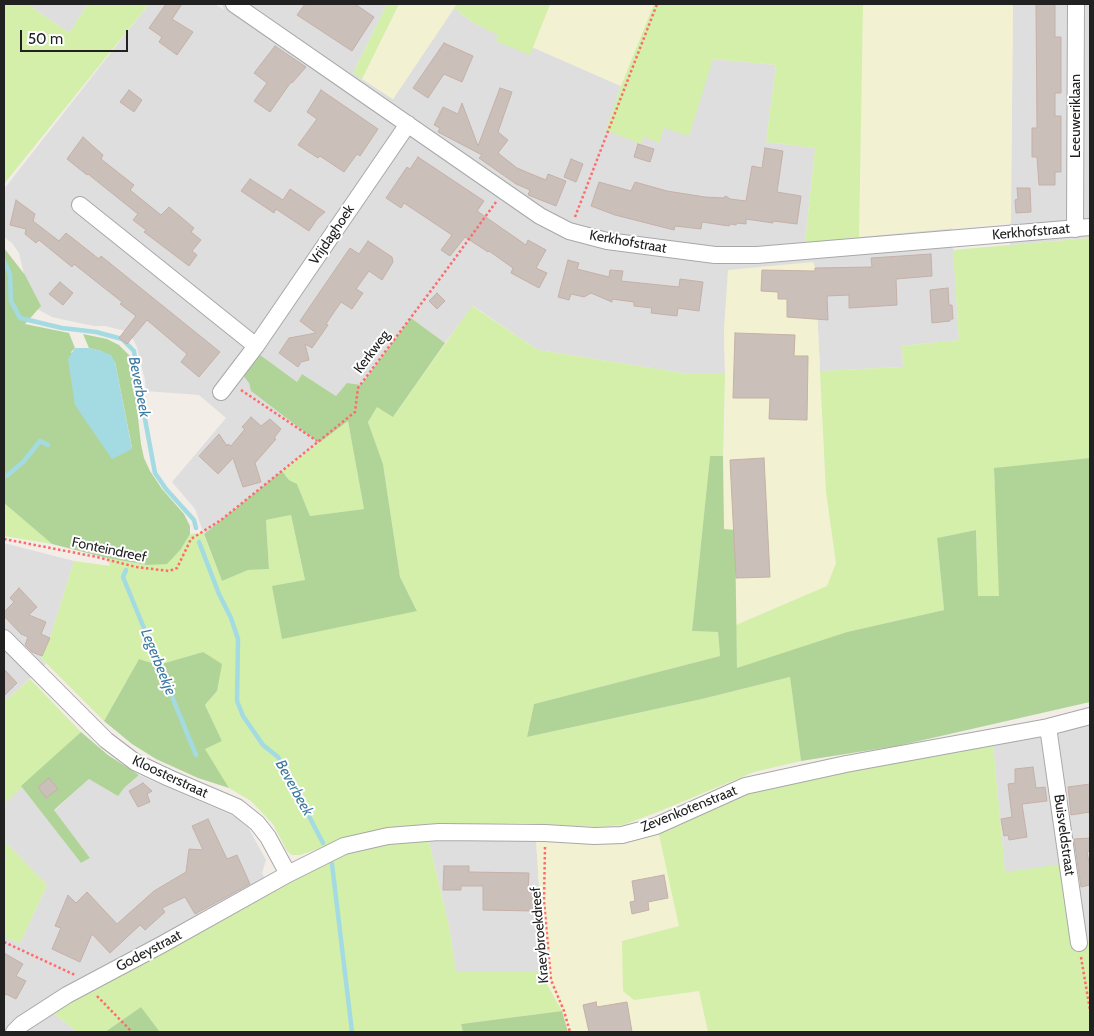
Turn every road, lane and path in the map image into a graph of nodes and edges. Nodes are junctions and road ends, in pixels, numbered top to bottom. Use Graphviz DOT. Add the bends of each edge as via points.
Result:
graph roads {
  1 [pos="234,4"];
  2 [pos="657,4"];
  3 [pos="1076,4"];
  4 [pos="408,124"];
  5 [pos="504,190"];
  6 [pos="80,205"];
  7 [pos="1083,228"];
  8 [pos="570,230"];
  9 [pos="256,346"];
  10 [pos="225,387"];
  11 [pos="316,441"];
  12 [pos="191,539"];
  13 [pos="4,540"];
  14 [pos="4,638"];
  15 [pos="1090,716"];
  16 [pos="1048,727"];
  17 [pos="545,833"];
  18 [pos="288,874"];
  19 [pos="4,942"];
  20 [pos="1079,943"];
  21 [pos="86,984"];
  22 [pos="1090,1010"];
  23 [pos="14,1032"];
  24 [pos="132,1032"];
  25 [pos="570,1032"];
  1 -- 4 [label="street, Kerkhofstraat"];
  2 -- 8 [label="path"];
  3 -- 7 [label="street, Leeuweriklaan"];
  4 -- 5 [label="street, Kerkhofstraat"];
  4 -- 9 [label="street, Vrijdaghoek"];
  5 -- 8 [label="street, Kerkhofstraat" via="540,216"];
  5 -- 11 [label="path, Kerkweg" via="358,388 355,412"];
  6 -- 9 [label="street"];
  7 -- 8 [label="street, Kerkhofstraat" via="757,255 706,254 607,241"];
  9 -- 10 [label="street, Vrijdaghoek"];
  10 -- 11 [label="path"];
  11 -- 12 [label="path, Kerkweg" via="221,520"];
  12 -- 13 [label="path, Fonteindreef" via="177,568 169,571"];
  14 -- 18 [label="street, Kloosterstraat" via="106,740 135,762 238,807 268,837"];
  15 -- 16 [label="street, Zevenkotenstraat"];
  16 -- 17 [label="street, Zevenkotenstraat" via="744,786 656,826 622,835"];
  16 -- 20 [label="street, Buisveldstraat"];
  17 -- 18 [label="street, Zevenkotenstraat" via="439,832 388,836 344,846"];
  17 -- 25 [label="path, Kraeybroekdreef" via="544,901 551,980"];
  18 -- 21 [label="street, Godeystraat"];
  19 -- 21 [label="path" via="78,977"];
  20 -- 22 [label="path"];
  21 -- 23 [label="street, Godeystraat"];
  21 -- 24 [label="path"];
}
